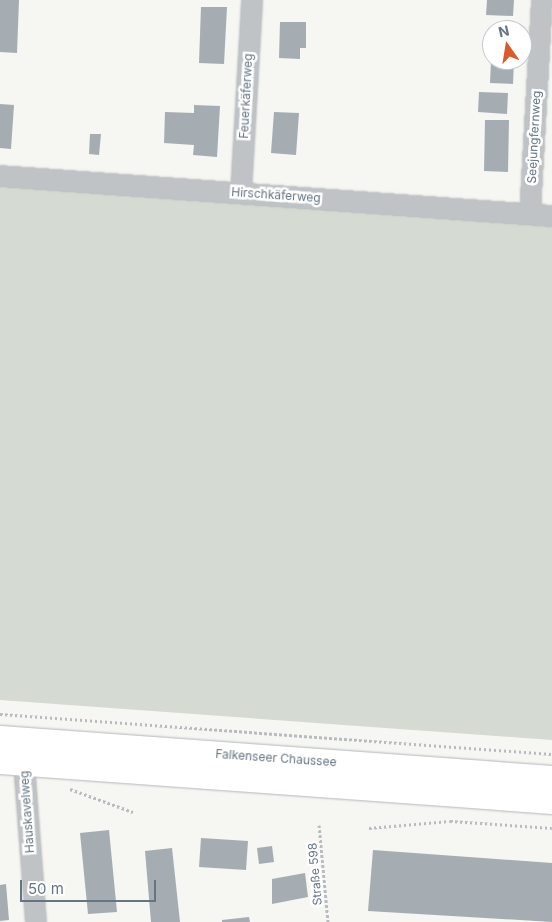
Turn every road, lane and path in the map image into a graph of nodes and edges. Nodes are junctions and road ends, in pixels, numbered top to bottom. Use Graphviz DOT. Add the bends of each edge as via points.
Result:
graph roads {
  1 [pos="252,0"];
  2 [pos="542,0"];
  3 [pos="0,176"];
  4 [pos="241,193"];
  5 [pos="530,214"];
  6 [pos="552,216"];
  7 [pos="0,714"];
  8 [pos="0,738"];
  9 [pos="16,754"];
  10 [pos="552,754"];
  11 [pos="552,778"];
  12 [pos="65,787"];
  13 [pos="552,801"];
  14 [pos="133,812"];
  15 [pos="319,825"];
  16 [pos="369,828"];
  17 [pos="552,828"];
  18 [pos="36,922"];
  19 [pos="328,922"];
  1 -- 4 [label="street, Feuerkäferweg"];
  2 -- 5 [label="street, Seejungfernweg"];
  3 -- 4 [label="street, Hirschkäferweg"];
  4 -- 5 [label="street, Hirschkäferweg"];
  5 -- 6 [label="street, Hirschkäferweg"];
  7 -- 10 [label="path"];
  8 -- 9 [label="main road, Falkenseer Chaussee"];
  9 -- 11 [label="main road, Falkenseer Chaussee"];
  9 -- 13 [label="main road, Falkenseer Chaussee"];
  9 -- 18 [label="street, Hauskavelweg"];
  12 -- 14 [label="path"];
  15 -- 19 [label="path, Straße 598"];
  16 -- 17 [label="path" via="450,821"];
}
